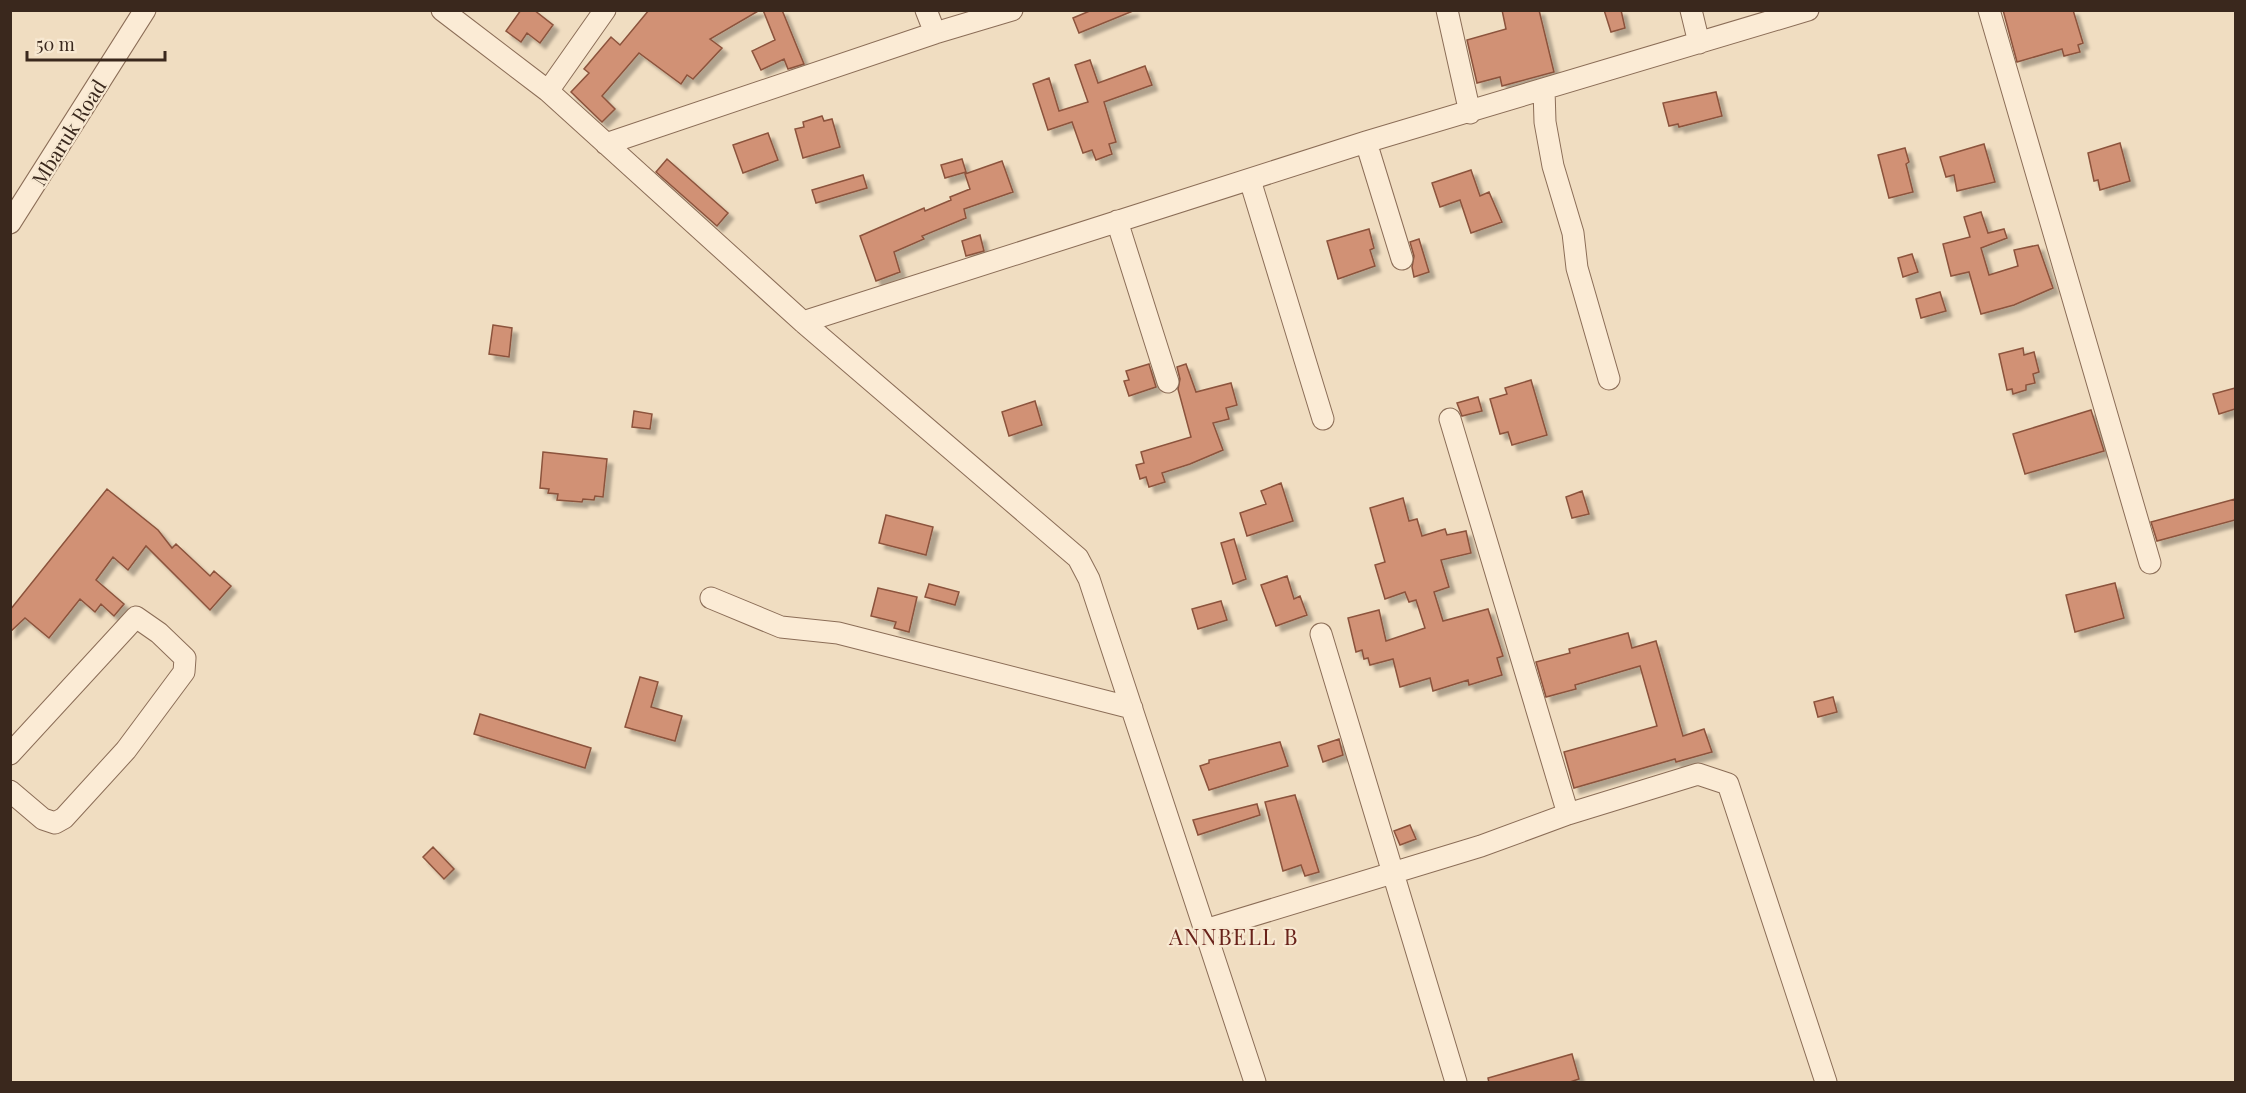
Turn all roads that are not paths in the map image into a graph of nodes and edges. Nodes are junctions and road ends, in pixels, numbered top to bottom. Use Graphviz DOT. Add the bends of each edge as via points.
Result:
graph roads {
  1 [pos="145,10"];
  2 [pos="442,10"];
  3 [pos="605,10"];
  4 [pos="926,10"];
  5 [pos="1012,10"];
  6 [pos="1447,10"];
  7 [pos="1691,10"];
  8 [pos="1808,10"];
  9 [pos="1989,10"];
  10 [pos="935,33"];
  11 [pos="1699,43"];
  12 [pos="1544,89"];
  13 [pos="548,91"];
  14 [pos="1470,113"];
  15 [pos="1366,142"];
  16 [pos="606,144"];
  17 [pos="1250,180"];
  18 [pos="1117,221"];
  19 [pos="10,223"];
  20 [pos="1402,259"];
  21 [pos="803,322"];
  22 [pos="1609,379"];
  23 [pos="1168,382"];
  24 [pos="1323,419"];
  25 [pos="1450,419"];
  26 [pos="2150,562"];
  27 [pos="711,598"];
  28 [pos="1321,634"];
  29 [pos="1132,708"];
  30 [pos="10,754"];
  31 [pos="10,790"];
  32 [pos="1568,814"];
  33 [pos="1391,872"];
  34 [pos="1205,930"];
  35 [pos="1255,1083"];
  36 [pos="1456,1083"];
  37 [pos="1826,1083"];
  1 -- 19 [label="street, Mbaruk Road"];
  2 -- 13 [label="street"];
  3 -- 13 [label="street"];
  4 -- 10 [label="street"];
  5 -- 10 [label="street"];
  6 -- 14 [label="street"];
  7 -- 11 [label="street"];
  8 -- 11 [label="street"];
  9 -- 26 [label="street"];
  10 -- 16 [label="street"];
  11 -- 12 [label="street"];
  12 -- 14 [label="street"];
  12 -- 22 [label="street" via="1552,166"];
  13 -- 16 [label="street"];
  14 -- 15 [label="street"];
  15 -- 17 [label="street"];
  15 -- 20 [label="street"];
  16 -- 21 [label="street"];
  17 -- 18 [label="street"];
  17 -- 24 [label="street"];
  18 -- 21 [label="street"];
  18 -- 23 [label="street"];
  21 -- 29 [label="street" via="1077,558 1089,579"];
  25 -- 32 [label="street"];
  27 -- 29 [label="street" via="781,627 838,633"];
  28 -- 33 [label="street"];
  29 -- 34 [label="street"];
  30 -- 31 [label="street" via="136,617 185,658 184,672 126,750 64,818 55,823 43,819"];
  32 -- 33 [label="street" via="1481,846"];
  32 -- 37 [label="street" via="1698,774 1728,784"];
  33 -- 34 [label="street"];
  33 -- 36 [label="street"];
  34 -- 35 [label="street"];
}
